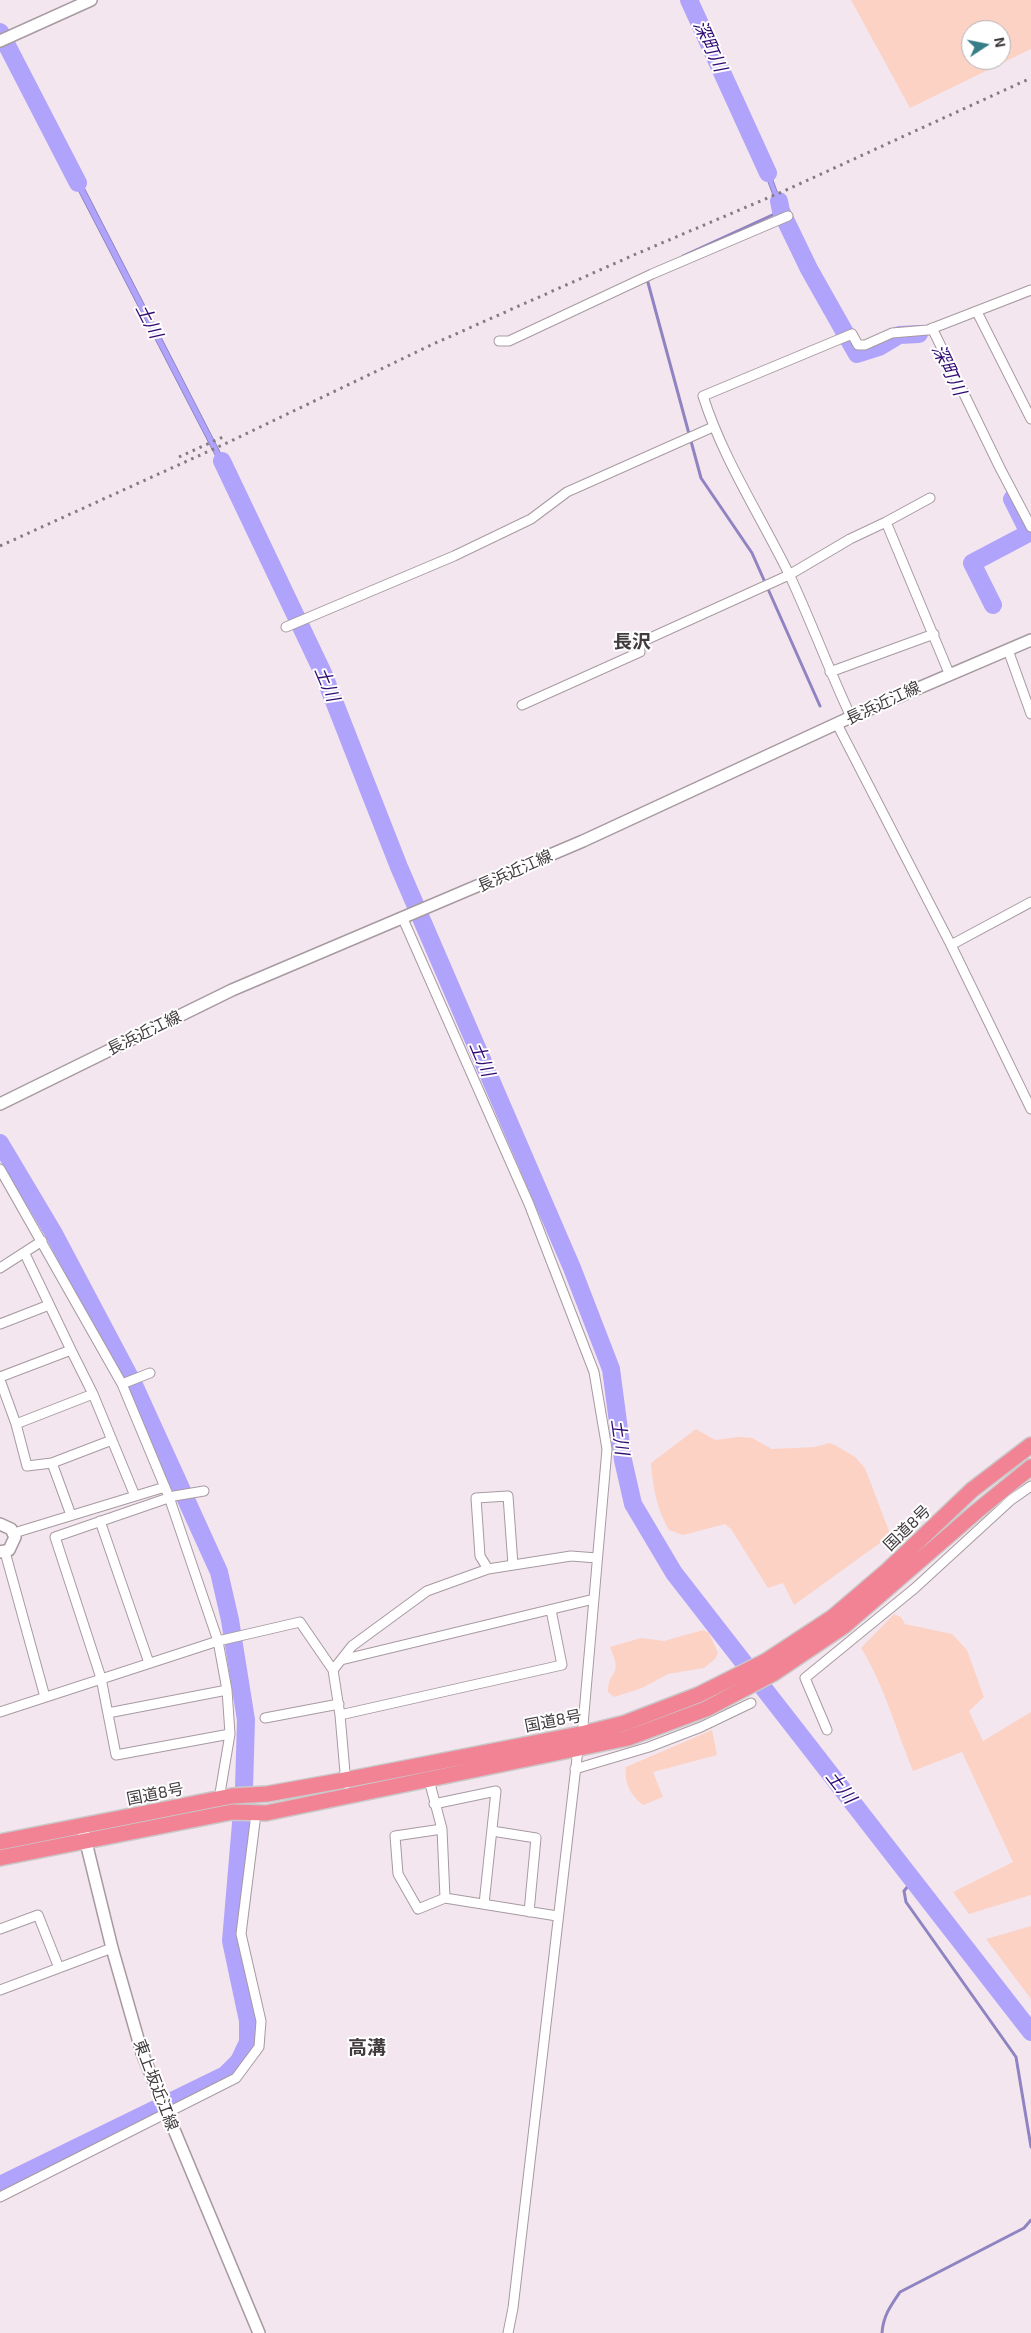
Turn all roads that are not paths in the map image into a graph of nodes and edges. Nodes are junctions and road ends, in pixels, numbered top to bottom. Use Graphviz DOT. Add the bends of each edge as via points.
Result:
graph roads {
  1 [pos="91,0"];
  2 [pos="0,41"];
  3 [pos="788,216"];
  4 [pos="1031,290"];
  5 [pos="977,312"];
  6 [pos="932,328"];
  7 [pos="499,341"];
  8 [pos="1031,420"];
  9 [pos="713,427"];
  10 [pos="930,498"];
  11 [pos="886,522"];
  12 [pos="1031,527"];
  13 [pos="789,575"];
  14 [pos="286,627"];
  15 [pos="934,634"];
  16 [pos="1031,640"];
  17 [pos="1008,650"];
  18 [pos="830,672"];
  19 [pos="950,673"];
  20 [pos="522,705"];
  21 [pos="1031,714"];
  22 [pos="851,717"];
  23 [pos="837,724"];
  24 [pos="1031,902"];
  25 [pos="406,918"];
  26 [pos="951,945"];
  27 [pos="0,1104"];
  28 [pos="1031,1109"];
  29 [pos="0,1169"];
  30 [pos="42,1241"];
  31 [pos="25,1254"];
  32 [pos="0,1268"];
  33 [pos="49,1305"];
  34 [pos="0,1324"];
  35 [pos="71,1350"];
  36 [pos="150,1372"];
  37 [pos="0,1378"];
  38 [pos="122,1384"];
  39 [pos="93,1394"];
  40 [pos="16,1424"];
  41 [pos="112,1440"];
  42 [pos="1031,1445"];
  43 [pos="52,1463"];
  44 [pos="1031,1467"];
  45 [pos="166,1486"];
  46 [pos="1031,1486"];
  47 [pos="202,1491"];
  48 [pos="135,1496"];
  49 [pos="172,1496"];
  50 [pos="71,1515"];
  51 [pos="100,1521"];
  52 [pos="0,1524"];
  53 [pos="14,1533"];
  54 [pos="2,1552"];
  55 [pos="597,1558"];
  56 [pos="513,1565"];
  57 [pos="488,1570"];
  58 [pos="594,1599"];
  59 [pos="551,1610"];
  60 [pos="221,1641"];
  61 [pos="341,1660"];
  62 [pos="149,1662"];
  63 [pos="770,1667"];
  64 [pos="333,1670"];
  65 [pos="101,1678"];
  66 [pos="227,1690"];
  67 [pos="45,1697"];
  68 [pos="751,1703"];
  69 [pos="339,1704"];
  70 [pos="0,1712"];
  71 [pos="108,1713"];
  72 [pos="340,1715"];
  73 [pos="265,1718"];
  74 [pos="827,1730"];
  75 [pos="584,1733"];
  76 [pos="230,1734"];
  77 [pos="578,1749"];
  78 [pos="576,1769"];
  79 [pos="345,1780"];
  80 [pos="429,1780"];
  81 [pos="350,1796"];
  82 [pos="225,1797"];
  83 [pos="434,1804"];
  84 [pos="261,1817"];
  85 [pos="82,1826"];
  86 [pos="442,1829"];
  87 [pos="492,1831"];
  88 [pos="0,1842"];
  89 [pos="86,1842"];
  90 [pos="0,1858"];
  91 [pos="445,1898"];
  92 [pos="484,1904"];
  93 [pos="529,1912"];
  94 [pos="557,1916"];
  95 [pos="0,1929"];
  96 [pos="112,1948"];
  97 [pos="59,1968"];
  98 [pos="0,1990"];
  99 [pos="164,2108"];
  100 [pos="0,2197"];
  101 [pos="260,2333"];
  102 [pos="508,2333"];
  1 -- 2 [label="main road"];
  3 -- 7 [label="street" via="508,341"];
  4 -- 5 [label="street"];
  5 -- 6 [label="street"];
  5 -- 8 [label="street"];
  6 -- 9 [label="street" via="892,333 865,345 858,345 852,334 703,396"];
  6 -- 12 [label="street"];
  9 -- 13 [label="street"];
  9 -- 14 [label="street" via="567,492 531,519 454,556"];
  10 -- 11 [label="street"];
  11 -- 13 [label="street"];
  11 -- 15 [label="street"];
  13 -- 18 [label="street"];
  13 -- 20 [label="street" via="639,643 640,652"];
  15 -- 18 [label="street"];
  15 -- 19 [label="street"];
  16 -- 17 [label="main road, 長浜近江線"];
  17 -- 19 [label="main road, 長浜近江線"];
  17 -- 21 [label="street"];
  18 -- 22 [label="street"];
  19 -- 22 [label="main road, 長浜近江線"];
  22 -- 23 [label="main road, 長浜近江線"];
  23 -- 25 [label="main road, 長浜近江線"];
  23 -- 26 [label="street"];
  24 -- 26 [label="street"];
  25 -- 27 [label="main road, 長浜近江線" via="232,990"];
  25 -- 55 [label="street" via="529,1204 594,1372 607,1449"];
  26 -- 28 [label="street"];
  29 -- 30 [label="street"];
  30 -- 31 [label="street"];
  30 -- 38 [label="street"];
  31 -- 32 [label="street"];
  31 -- 33 [label="street"];
  33 -- 34 [label="street"];
  33 -- 35 [label="street"];
  35 -- 37 [label="street"];
  35 -- 39 [label="street"];
  36 -- 38 [label="street"];
  37 -- 40 [label="street"];
  38 -- 45 [label="street"];
  39 -- 40 [label="street"];
  39 -- 41 [label="street"];
  40 -- 43 [label="street" via="27,1466"];
  41 -- 43 [label="street"];
  41 -- 48 [label="street"];
  42 -- 63 [label="highway, 国道8号" via="972,1490 888,1570"];
  43 -- 50 [label="street"];
  44 -- 63 [label="highway, 国道8号" via="844,1626"];
  45 -- 48 [label="street"];
  45 -- 49 [label="street"];
  46 -- 74 [label="street" via="1011,1500 915,1588 805,1678"];
  47 -- 49 [label="street"];
  48 -- 50 [label="street"];
  49 -- 51 [label="street"];
  49 -- 60 [label="street"];
  50 -- 53 [label="street"];
  51 -- 62 [label="street"];
  51 -- 65 [label="street" via="55,1537"];
  52 -- 53 [label="main road" via="8,1526"];
  53 -- 54 [label="main road" via="14,1542"];
  54 -- 67 [label="street"];
  55 -- 56 [label="street" via="572,1556"];
  55 -- 58 [label="street"];
  56 -- 57 [label="street"];
  56 -- 57 [label="street" via="508,1496 476,1498 480,1556"];
  57 -- 61 [label="street" via="427,1591 352,1646"];
  58 -- 59 [label="street"];
  58 -- 75 [label="street"];
  59 -- 61 [label="street"];
  59 -- 72 [label="street" via="562,1666"];
  60 -- 62 [label="street"];
  60 -- 64 [label="street" via="300,1622"];
  60 -- 66 [label="street"];
  61 -- 64 [label="street"];
  62 -- 65 [label="street"];
  63 -- 75 [label="highway, 国道8号" via="625,1723"];
  63 -- 77 [label="highway, 国道8号" via="706,1709 628,1738"];
  64 -- 69 [label="street"];
  65 -- 67 [label="street"];
  65 -- 71 [label="street"];
  66 -- 71 [label="street"];
  66 -- 76 [label="street"];
  67 -- 70 [label="street"];
  68 -- 78 [label="street" via="649,1747"];
  69 -- 72 [label="street"];
  69 -- 73 [label="street"];
  71 -- 76 [label="street" via="116,1756"];
  72 -- 79 [label="street"];
  75 -- 79 [label="highway, 国道8号"];
  76 -- 82 [label="street"];
  77 -- 78 [label="street"];
  77 -- 80 [label="highway, 国道8号"];
  78 -- 94 [label="street"];
  79 -- 81 [label="street"];
  79 -- 82 [label="highway, 国道8号" via="267,1794"];
  80 -- 81 [label="highway, 国道8号"];
  80 -- 83 [label="street"];
  81 -- 84 [label="highway, 国道8号"];
  82 -- 85 [label="highway, 国道8号"];
  83 -- 86 [label="street"];
  83 -- 87 [label="street" via="496,1790"];
  84 -- 89 [label="highway, 国道8号" via="232,1812"];
  84 -- 99 [label="street" via="241,1934 261,2021 259,2047 236,2078"];
  85 -- 88 [label="highway, 国道8号"];
  85 -- 89 [label="main road, 東上坂近江線"];
  86 -- 91 [label="street"];
  86 -- 91 [label="street" via="395,1836 398,1874 418,1909"];
  87 -- 92 [label="street"];
  87 -- 93 [label="street" via="536,1838"];
  89 -- 90 [label="highway, 国道8号"];
  89 -- 96 [label="main road, 東上坂近江線"];
  91 -- 92 [label="street"];
  92 -- 93 [label="street"];
  93 -- 94 [label="street"];
  94 -- 102 [label="street"];
  95 -- 97 [label="street" via="38,1915"];
  96 -- 97 [label="street"];
  96 -- 99 [label="main road, 東上坂近江線" via="142,2053"];
  97 -- 98 [label="street"];
  99 -- 100 [label="street"];
  99 -- 101 [label="main road, 東上坂近江線"];
}
